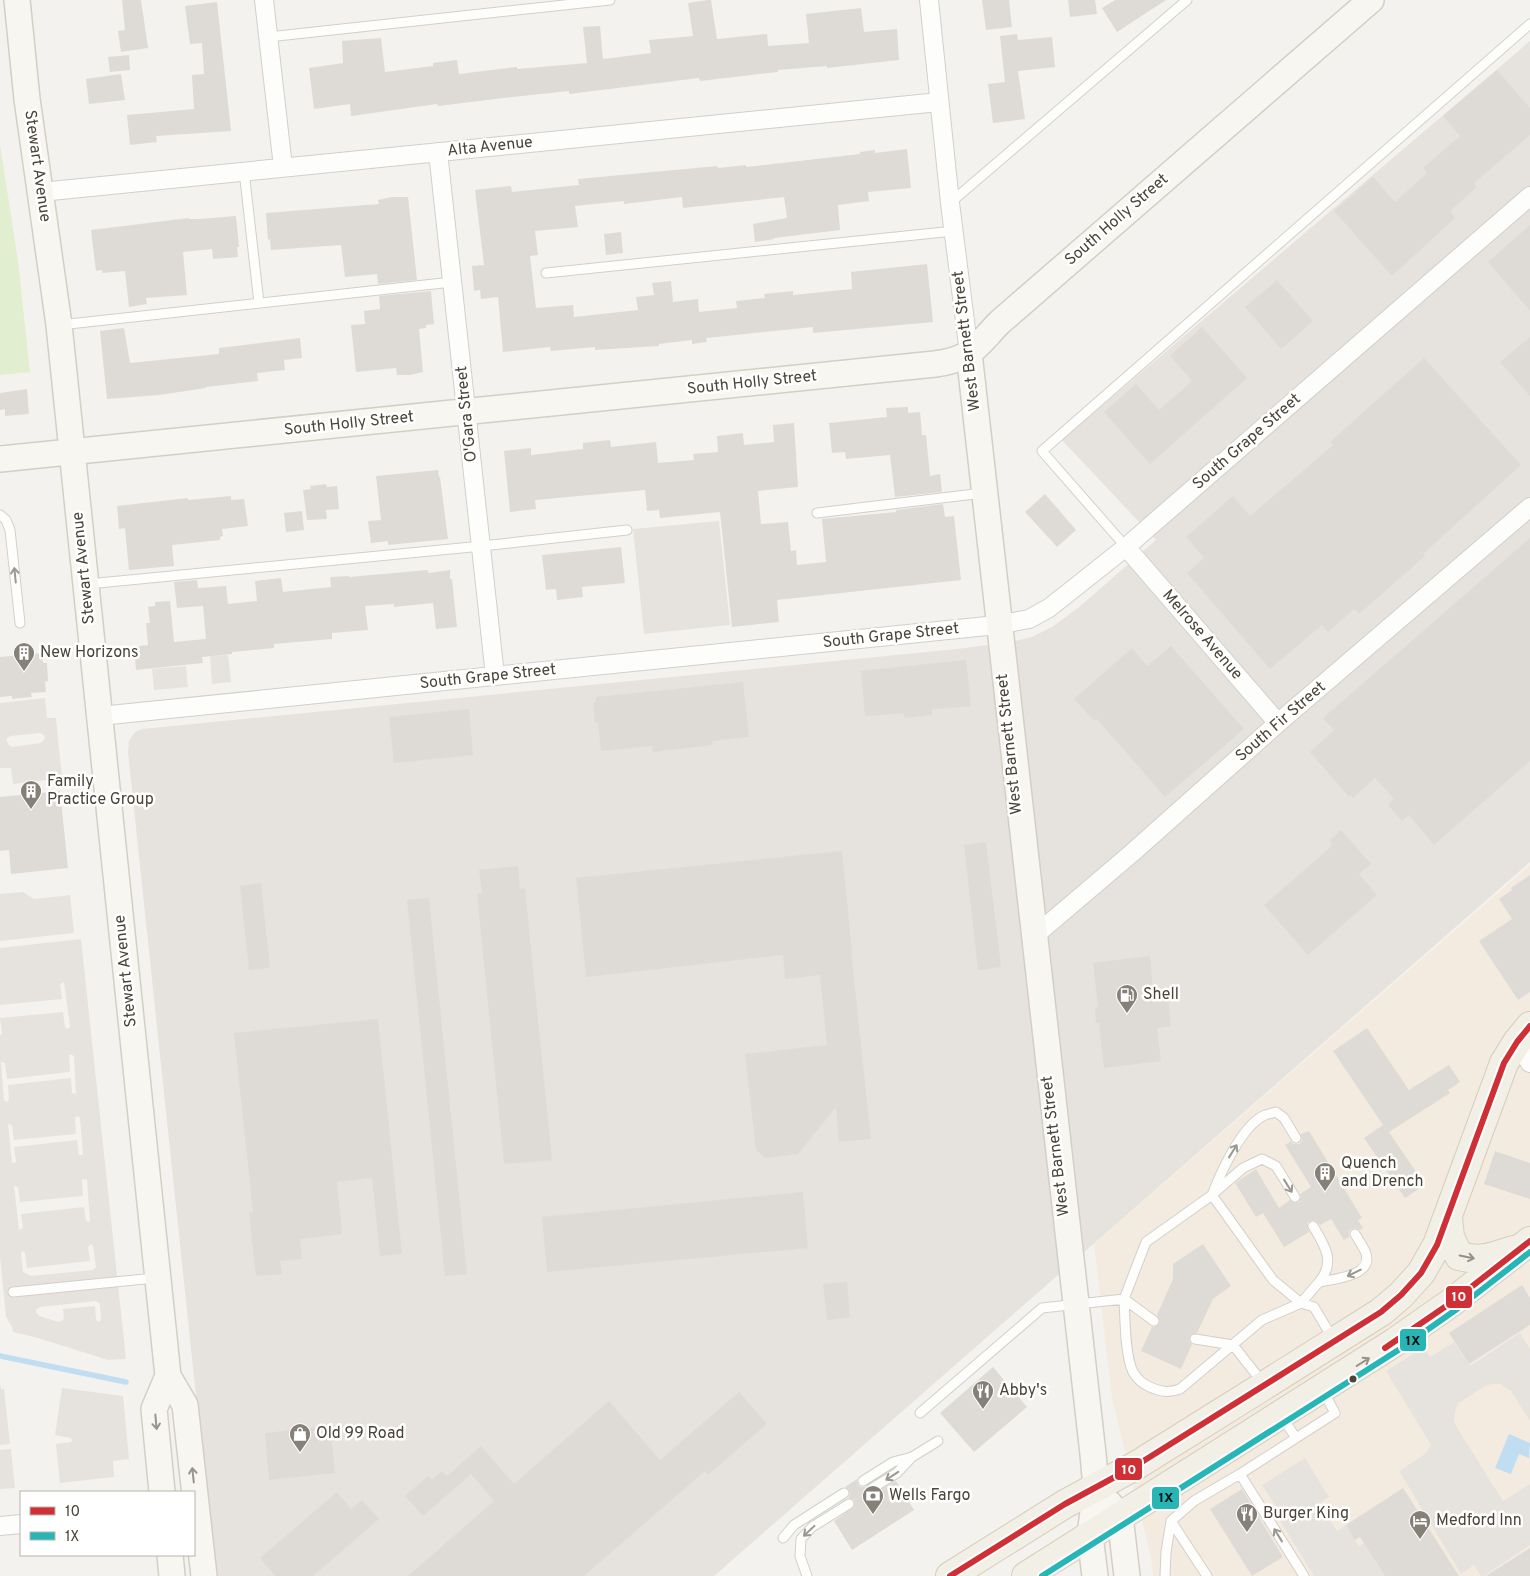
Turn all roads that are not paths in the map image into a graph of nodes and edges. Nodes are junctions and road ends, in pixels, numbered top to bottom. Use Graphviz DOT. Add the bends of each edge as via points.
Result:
graph roads {
  1 [pos="17,0"];
  2 [pos="264,0"];
  3 [pos="610,0"];
  4 [pos="929,0"];
  5 [pos="1188,0"];
  6 [pos="1371,0"];
  7 [pos="1530,24"];
  8 [pos="268,37"];
  9 [pos="939,102"];
  10 [pos="438,152"];
  11 [pos="283,167"];
  12 [pos="244,171"];
  13 [pos="41,192"];
  14 [pos="1530,196"];
  15 [pos="950,203"];
  16 [pos="954,231"];
  17 [pos="546,273"];
  18 [pos="452,282"];
  19 [pos="259,303"];
  20 [pos="59,325"];
  21 [pos="969,353"];
  22 [pos="467,412"];
  23 [pos="72,452"];
  24 [pos="0,459"];
  25 [pos="983,493"];
  26 [pos="1530,507"];
  27 [pos="817,512"];
  28 [pos="0,515"];
  29 [pos="627,530"];
  30 [pos="482,546"];
  31 [pos="1126,547"];
  32 [pos="86,584"];
  33 [pos="20,623"];
  34 [pos="997,625"];
  35 [pos="495,676"];
  36 [pos="100,716"];
  37 [pos="1278,723"];
  38 [pos="1032,938"];
  39 [pos="1526,1044"];
  40 [pos="1296,1138"];
  41 [pos="1212,1194"];
  42 [pos="1295,1197"];
  43 [pos="1448,1218"];
  44 [pos="1313,1226"];
  45 [pos="1355,1234"];
  46 [pos="1528,1248"];
  47 [pos="158,1278"];
  48 [pos="1319,1282"];
  49 [pos="14,1292"];
  50 [pos="1124,1299"];
  51 [pos="1301,1303"];
  52 [pos="1075,1304"];
  53 [pos="1154,1321"];
  54 [pos="1194,1339"];
  55 [pos="1334,1341"];
  56 [pos="1232,1344"];
  57 [pos="168,1376"];
  58 [pos="1265,1385"];
  59 [pos="1322,1388"];
  60 [pos="920,1413"];
  61 [pos="1280,1415"];
  62 [pos="1296,1438"];
  63 [pos="938,1440"];
  64 [pos="912,1457"];
  65 [pos="1240,1474"];
  66 [pos="863,1481"];
  67 [pos="1096,1488"];
  68 [pos="872,1489"];
  69 [pos="162,1491"];
  70 [pos="194,1491"];
  71 [pos="844,1493"];
  72 [pos="195,1495"];
  73 [pos="849,1504"];
  74 [pos="1120,1516"];
  75 [pos="1171,1521"];
  76 [pos="20,1524"];
  77 [pos="0,1526"];
  78 [pos="1090,1535"];
  79 [pos="783,1538"];
  80 [pos="170,1556"];
  81 [pos="184,1556"];
  82 [pos="953,1575"];
  83 [pos="172,1576"];
  84 [pos="187,1576"];
  85 [pos="204,1576"];
  86 [pos="807,1576"];
  87 [pos="1026,1576"];
  88 [pos="1095,1576"];
  89 [pos="1128,1576"];
  90 [pos="1165,1576"];
  91 [pos="1207,1576"];
  92 [pos="1304,1576"];
  1 -- 13 [label="street, Stewart Avenue"];
  2 -- 8 [label="street"];
  3 -- 8 [label="lane"];
  4 -- 9 [label="street, West Barnett Street"];
  5 -- 15 [label="lane"];
  6 -- 21 [label="street, South Holly Street" via="1008,315"];
  7 -- 31 [label="lane" via="1042,451"];
  8 -- 11 [label="street"];
  9 -- 10 [label="street, Alta Avenue"];
  9 -- 15 [label="street, West Barnett Street"];
  10 -- 11 [label="street, Alta Avenue"];
  10 -- 18 [label="street, O'Gara Street"];
  11 -- 12 [label="street, Alta Avenue"];
  12 -- 13 [label="street, Alta Avenue"];
  12 -- 19 [label="lane"];
  13 -- 20 [label="street, Stewart Avenue"];
  14 -- 31 [label="street, South Grape Street"];
  15 -- 16 [label="street, West Barnett Street"];
  16 -- 17 [label="lane"];
  16 -- 21 [label="street, West Barnett Street"];
  18 -- 19 [label="lane"];
  18 -- 22 [label="street, O'Gara Street"];
  19 -- 20 [label="lane"];
  20 -- 23 [label="street, Stewart Avenue"];
  21 -- 22 [label="street, South Holly Street" via="935,364"];
  21 -- 25 [label="street, West Barnett Street"];
  22 -- 23 [label="street, South Holly Street"];
  22 -- 30 [label="street, O'Gara Street"];
  23 -- 24 [label="street, South Holly Street"];
  23 -- 32 [label="street, Stewart Avenue"];
  25 -- 27 [label="lane"];
  25 -- 34 [label="street, West Barnett Street"];
  26 -- 37 [label="street, South Fir Street"];
  33 -- 28 [label="lane, one-way" via="10,530"];
  29 -- 30 [label="lane"];
  30 -- 32 [label="lane"];
  30 -- 35 [label="street, O'Gara Street"];
  31 -- 34 [label="street, South Grape Street" via="1049,608 1029,619"];
  31 -- 37 [label="street, Melrose Avenue"];
  32 -- 36 [label="street, Stewart Avenue"];
  34 -- 35 [label="street, South Grape Street"];
  34 -- 38 [label="street, West Barnett Street"];
  35 -- 36 [label="street, South Grape Street"];
  36 -- 47 [label="street, Stewart Avenue"];
  37 -- 38 [label="street, South Fir Street"];
  38 -- 52 [label="street, West Barnett Street"];
  39 -- 43 [label="main road" via="1504,1063"];
  41 -- 40 [label="lane, one-way" via="1223,1168 1247,1130 1264,1116 1276,1112 1284,1118"];
  41 -- 42 [label="lane, one-way" via="1243,1168 1262,1159 1276,1166"];
  41 -- 50 [label="lane" via="1146,1242"];
  41 -- 51 [label="lane" via="1273,1280"];
  43 -- 46 [label="main road, one-way" via="1450,1237 1459,1256 1486,1259"];
  43 -- 55 [label="main road" via="1420,1274 1381,1312"];
  44 -- 48 [label="lane" via="1329,1259 1326,1274"];
  45 -- 48 [label="lane, one-way" via="1366,1253 1367,1262 1362,1270 1347,1277"];
  59 -- 46 [label="main road, one-way" via="1395,1342"];
  47 -- 49 [label="lane"];
  47 -- 57 [label="street, Stewart Avenue"];
  48 -- 51 [label="lane"];
  50 -- 52 [label="lane"];
  50 -- 53 [label="lane"];
  50 -- 56 [label="lane" via="1133,1371 1143,1384 1158,1391 1180,1388"];
  51 -- 55 [label="lane" via="1314,1307"];
  51 -- 56 [label="lane" via="1262,1320"];
  52 -- 60 [label="lane" via="1042,1308"];
  52 -- 67 [label="street, West Barnett Street"];
  54 -- 56 [label="lane"];
  55 -- 58 [label="main road"];
  56 -- 58 [label="lane"];
  57 -- 69 [label="street, Stewart Avenue, one-way" via="154,1409"];
  70 -- 57 [label="street, Stewart Avenue, one-way" via="185,1406"];
  58 -- 67 [label="main road"];
  59 -- 61 [label="main road"];
  59 -- 62 [label="lane" via="1335,1413"];
  61 -- 62 [label="lane"];
  61 -- 74 [label="main road"];
  62 -- 65 [label="lane"];
  63 -- 64 [label="lane"];
  64 -- 66 [label="lane" via="893,1462"];
  64 -- 68 [label="lane, one-way" via="897,1473"];
  65 -- 75 [label="lane" via="1194,1501"];
  92 -- 65 [label="lane, one-way"];
  67 -- 74 [label="street"];
  67 -- 78 [label="street, West Barnett Street"];
  67 -- 82 [label="main road"];
  71 -- 79 [label="lane" via="794,1525"];
  85 -- 72 [label="street, Stewart Avenue, one-way"];
  73 -- 86 [label="lane, one-way" via="812,1527 800,1539 800,1556"];
  74 -- 78 [label="main road"];
  74 -- 89 [label="street"];
  75 -- 90 [label="lane"];
  75 -- 91 [label="lane"];
  76 -- 77 [label="street"];
  78 -- 87 [label="main road"];
  78 -- 88 [label="street, West Barnett Street"];
  80 -- 83 [label="street"];
  81 -- 84 [label="street"];
}
